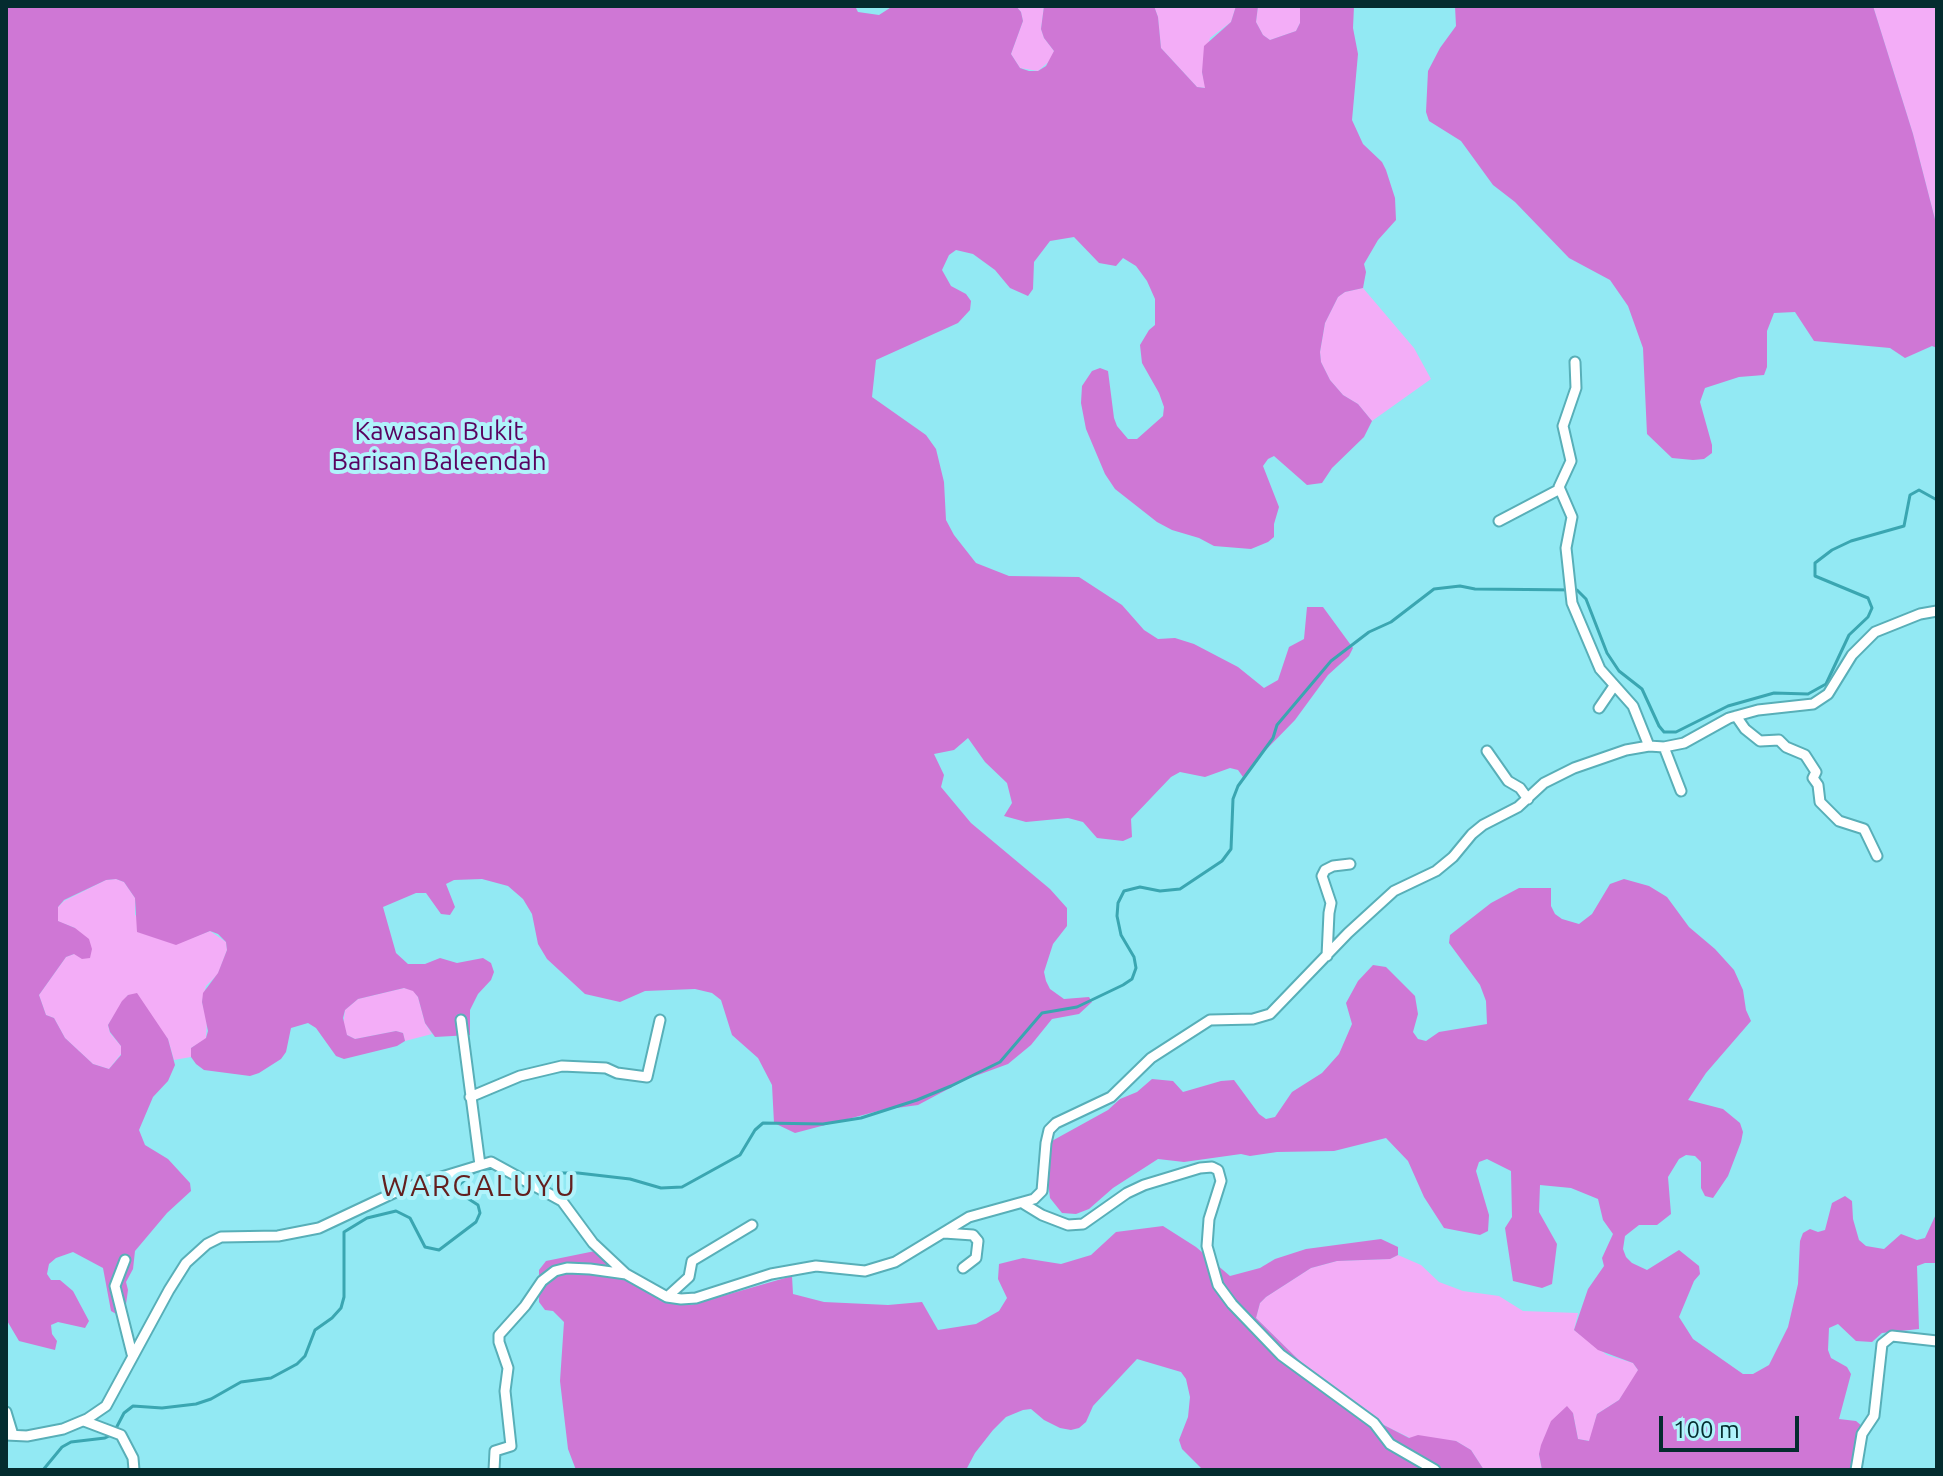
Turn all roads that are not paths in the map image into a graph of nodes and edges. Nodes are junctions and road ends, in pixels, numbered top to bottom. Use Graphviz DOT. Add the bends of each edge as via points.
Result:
graph roads {
  1 [pos="1575,362"];
  2 [pos="1560,489"];
  3 [pos="1499,521"];
  4 [pos="1937,611"];
  5 [pos="1614,686"];
  6 [pos="1599,708"];
  7 [pos="1736,716"];
  8 [pos="1649,746"];
  9 [pos="1664,747"];
  10 [pos="1487,751"];
  11 [pos="1681,791"];
  12 [pos="1528,799"];
  13 [pos="1877,856"];
  14 [pos="1350,864"];
  15 [pos="1327,956"];
  16 [pos="461,1020"];
  17 [pos="660,1020"];
  18 [pos="470,1097"];
  19 [pos="480,1165"];
  20 [pos="1024,1204"];
  21 [pos="752,1225"];
  22 [pos="944,1233"];
  23 [pos="125,1260"];
  24 [pos="963,1268"];
  25 [pos="626,1274"];
  26 [pos="667,1297"];
  27 [pos="1937,1341"];
  28 [pos="132,1354"];
  29 [pos="6,1412"];
  30 [pos="84,1421"];
  31 [pos="10,1435"];
  32 [pos="134,1470"];
  33 [pos="494,1470"];
  34 [pos="1435,1470"];
  35 [pos="1856,1470"];
  1 -- 2 [label="street" via="1576,388 1563,426 1571,461"];
  2 -- 3 [label="street"];
  2 -- 5 [label="street" via="1572,517 1566,548 1572,599 1590,650"];
  4 -- 7 [label="street" via="1875,632 1852,655 1828,694 1813,704"];
  5 -- 6 [label="street"];
  5 -- 8 [label="street" via="1633,706"];
  7 -- 9 [label="street" via="1684,743"];
  7 -- 13 [label="street" via="1760,741 1779,740 1805,755 1816,772 1820,802 1839,821 1864,829"];
  8 -- 9 [label="street"];
  8 -- 12 [label="street" via="1574,768 1544,783"];
  9 -- 11 [label="street"];
  10 -- 12 [label="street"];
  12 -- 15 [label="street" via="1472,834 1436,871 1394,891"];
  14 -- 15 [label="street" via="1333,866 1322,876 1331,903"];
  15 -- 20 [label="street" via="1270,1014 1210,1020 1143,1064 1111,1097 1056,1123 1046,1143 1042,1191"];
  16 -- 18 [label="street"];
  17 -- 18 [label="street" via="647,1077 562,1066"];
  18 -- 19 [label="street"];
  19 -- 25 [label="street" via="491,1162 562,1201 593,1243"];
  19 -- 28 [label="street" via="402,1189 319,1228 278,1236 221,1237 207,1244 186,1263"];
  20 -- 22 [label="street" via="969,1217"];
  20 -- 34 [label="street" via="1068,1225 1083,1224 1144,1185 1200,1168 1218,1170 1221,1181 1207,1246 1218,1285 1281,1355 1374,1423 1390,1444"];
  21 -- 26 [label="street" via="692,1261 689,1277"];
  22 -- 24 [label="street" via="973,1235 978,1241 976,1258"];
  22 -- 26 [label="street" via="895,1262 865,1271 816,1266 696,1298"];
  23 -- 28 [label="street" via="115,1286"];
  25 -- 26 [label="street"];
  25 -- 33 [label="street" via="555,1271 499,1335 508,1368 511,1446 495,1451"];
  27 -- 35 [label="street" via="1892,1336 1882,1344 1874,1416 1862,1434"];
  28 -- 30 [label="street" via="112,1399"];
  29 -- 31 [label="street"];
  30 -- 31 [label="street" via="50,1433"];
  30 -- 32 [label="street" via="124,1439"];
}
